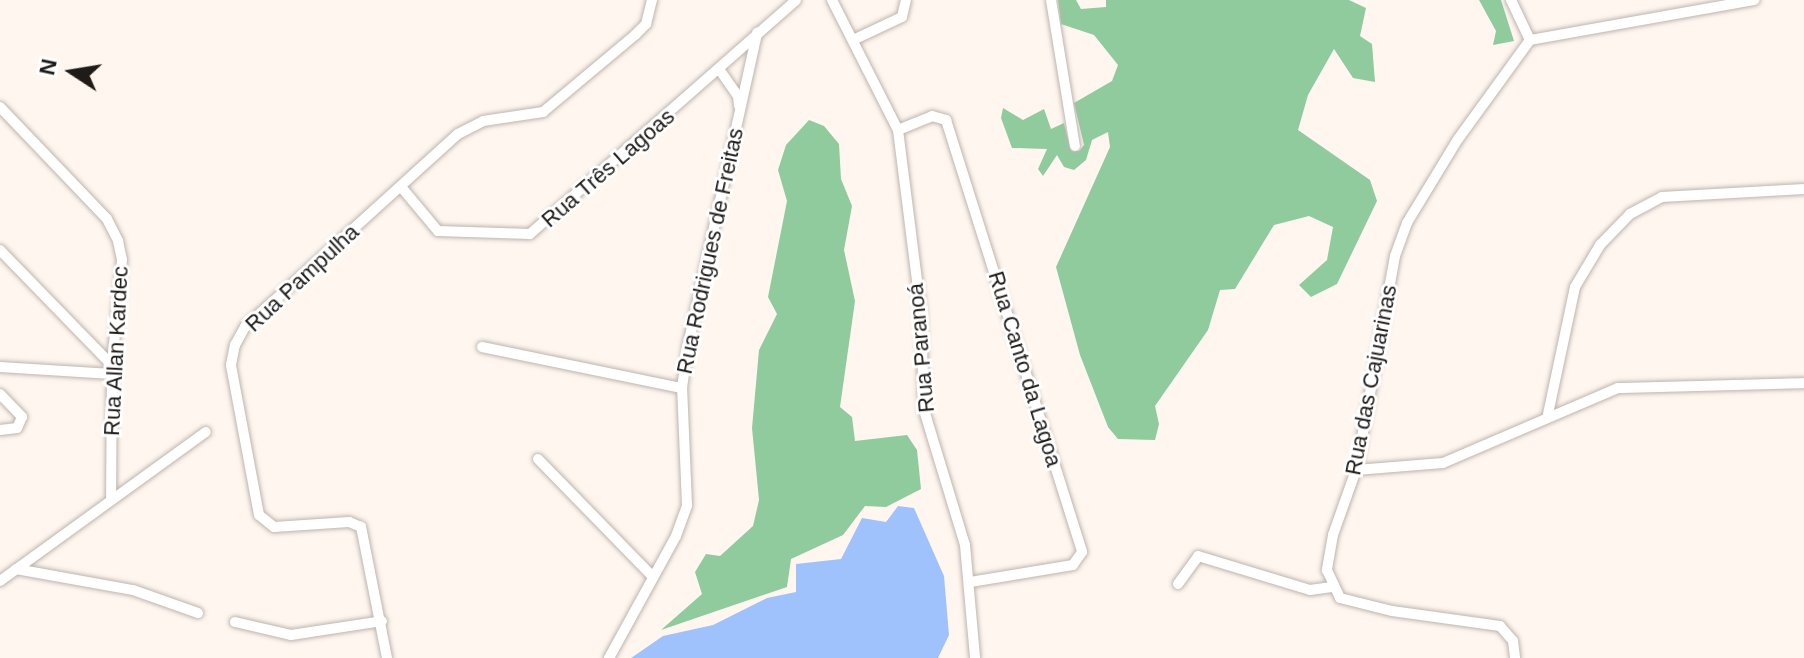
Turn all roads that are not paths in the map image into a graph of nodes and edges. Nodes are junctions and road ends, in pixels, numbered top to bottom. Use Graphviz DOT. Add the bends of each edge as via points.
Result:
graph roads {
  1 [pos="652,0"];
  2 [pos="796,0"];
  3 [pos="832,0"];
  4 [pos="906,0"];
  5 [pos="1051,0"];
  6 [pos="1511,0"];
  7 [pos="1754,0"];
  8 [pos="757,33"];
  9 [pos="853,40"];
  10 [pos="1530,40"];
  11 [pos="719,69"];
  12 [pos="0,107"];
  13 [pos="740,112"];
  14 [pos="898,130"];
  15 [pos="1075,146"];
  16 [pos="402,188"];
  17 [pos="1804,189"];
  18 [pos="0,250"];
  19 [pos="482,347"];
  20 [pos="0,367"];
  21 [pos="112,370"];
  22 [pos="1804,383"];
  23 [pos="682,388"];
  24 [pos="0,394"];
  25 [pos="1548,414"];
  26 [pos="0,430"];
  27 [pos="206,432"];
  28 [pos="538,459"];
  29 [pos="1356,470"];
  30 [pos="111,497"];
  31 [pos="16,569"];
  32 [pos="652,576"];
  33 [pos="0,581"];
  34 [pos="970,582"];
  35 [pos="1178,584"];
  36 [pos="1332,587"];
  37 [pos="198,613"];
  38 [pos="382,621"];
  39 [pos="235,622"];
  40 [pos="387,658"];
  41 [pos="609,658"];
  42 [pos="975,658"];
  43 [pos="1515,658"];
  1 -- 16 [label="street, Rua Pampulha" via="646,24 543,112 469,125"];
  2 -- 8 [label="street, Rua Três Lagoas"];
  3 -- 9 [label="street, Rua Paranoá"];
  4 -- 9 [label="street" via="902,17"];
  5 -- 15 [label="street"];
  6 -- 10 [label="street"];
  7 -- 10 [label="street"];
  8 -- 11 [label="street, Rua Três Lagoas"];
  8 -- 13 [label="street, Rua Rodrigues de Freitas"];
  9 -- 14 [label="street, Rua Paranoá"];
  10 -- 29 [label="street, Rua das Cajuarinas" via="1458,139 1407,223 1395,256"];
  11 -- 13 [label="street, Rua Rodrigues de Freitas" via="738,96"];
  11 -- 16 [label="street, Rua Três Lagoas" via="530,234 438,231"];
  12 -- 21 [label="street, Rua Allan Kardec" via="107,219 118,241 122,260"];
  13 -- 23 [label="street, Rua Rodrigues de Freitas"];
  14 -- 34 [label="street, Rua Paranoá" via="921,311 924,410 965,545"];
  14 -- 34 [label="street, Rua Canto da Lagoa" via="932,116 946,120 1082,552 1073,565"];
  16 -- 38 [label="street, Rua Pampulha" via="245,327 231,365 259,515 274,527 349,522 361,527"];
  17 -- 25 [label="street" via="1662,197 1630,214 1600,245 1575,287"];
  18 -- 21 [label="street"];
  19 -- 23 [label="street"];
  20 -- 21 [label="street"];
  21 -- 30 [label="street, Rua Allan Kardec"];
  22 -- 25 [label="street" via="1618,388"];
  23 -- 32 [label="street, Rua Rodrigues de Freitas" via="687,505"];
  24 -- 26 [label="street" via="22,417 17,428"];
  25 -- 29 [label="street" via="1443,463"];
  27 -- 30 [label="street"];
  28 -- 32 [label="street"];
  29 -- 36 [label="street, Rua das Cajuarinas" via="1333,535 1327,570"];
  30 -- 31 [label="street"];
  31 -- 33 [label="street"];
  31 -- 37 [label="street" via="133,590"];
  32 -- 41 [label="street, Rua Rodrigues de Freitas"];
  34 -- 42 [label="street, Rua Paranoá"];
  35 -- 36 [label="street" via="1195,555 1310,590"];
  36 -- 43 [label="street" via="1340,598 1392,611 1500,626 1513,641"];
  38 -- 39 [label="street" via="291,635"];
  38 -- 40 [label="street, Rua Pampulha"];
}
